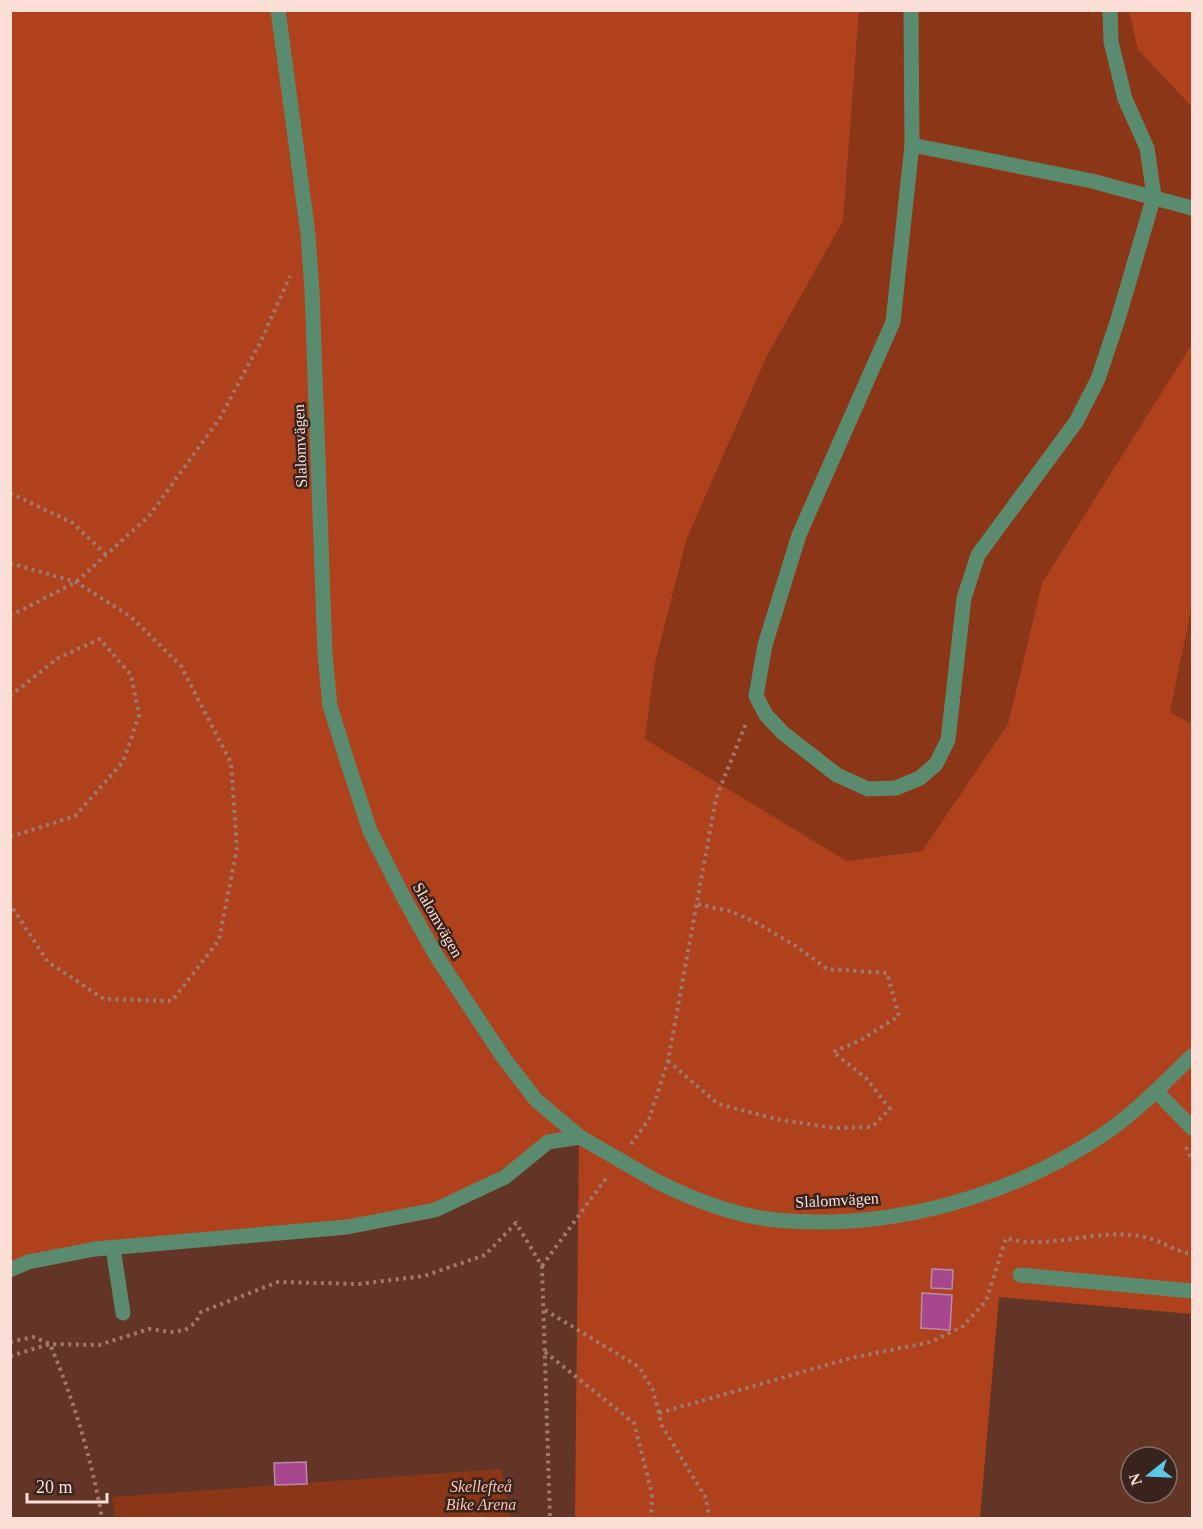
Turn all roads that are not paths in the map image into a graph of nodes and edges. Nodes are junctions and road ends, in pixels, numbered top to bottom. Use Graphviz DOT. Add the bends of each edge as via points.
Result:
graph roads {
  1 [pos="278,10"];
  2 [pos="911,10"];
  3 [pos="1110,10"];
  4 [pos="912,146"];
  5 [pos="1154,196"];
  6 [pos="1192,208"];
  7 [pos="1192,1056"];
  8 [pos="1156,1091"];
  9 [pos="1192,1128"];
  10 [pos="580,1137"];
  11 [pos="113,1248"];
  12 [pos="10,1270"];
  13 [pos="1020,1275"];
  14 [pos="1192,1291"];
  15 [pos="123,1313"];
  1 -- 10 [label="street, Slalomvägen" via="308,234 330,706 370,831 437,957 536,1100"];
  2 -- 4 [label="street"];
  3 -- 5 [label="street" via="1111,42 1125,99 1147,148"];
  4 -- 5 [label="street"];
  4 -- 5 [label="street" via="893,322 799,535 765,645 756,696 766,716 783,733 837,775 868,789 896,788 920,778 936,764 948,740 964,598 978,555 1076,422 1098,379"];
  5 -- 6 [label="street"];
  7 -- 8 [label="street, Slalomvägen"];
  8 -- 9 [label="street"];
  8 -- 10 [label="street, Slalomvägen, bridge" via="1104,1133 1052,1164 980,1196 916,1212 822,1222 775,1220 688,1197"];
  10 -- 11 [label="street" via="548,1142 505,1177 435,1210 347,1227"];
  11 -- 12 [label="street" via="28,1262"];
  11 -- 15 [label="street"];
  13 -- 14 [label="street"];
}
